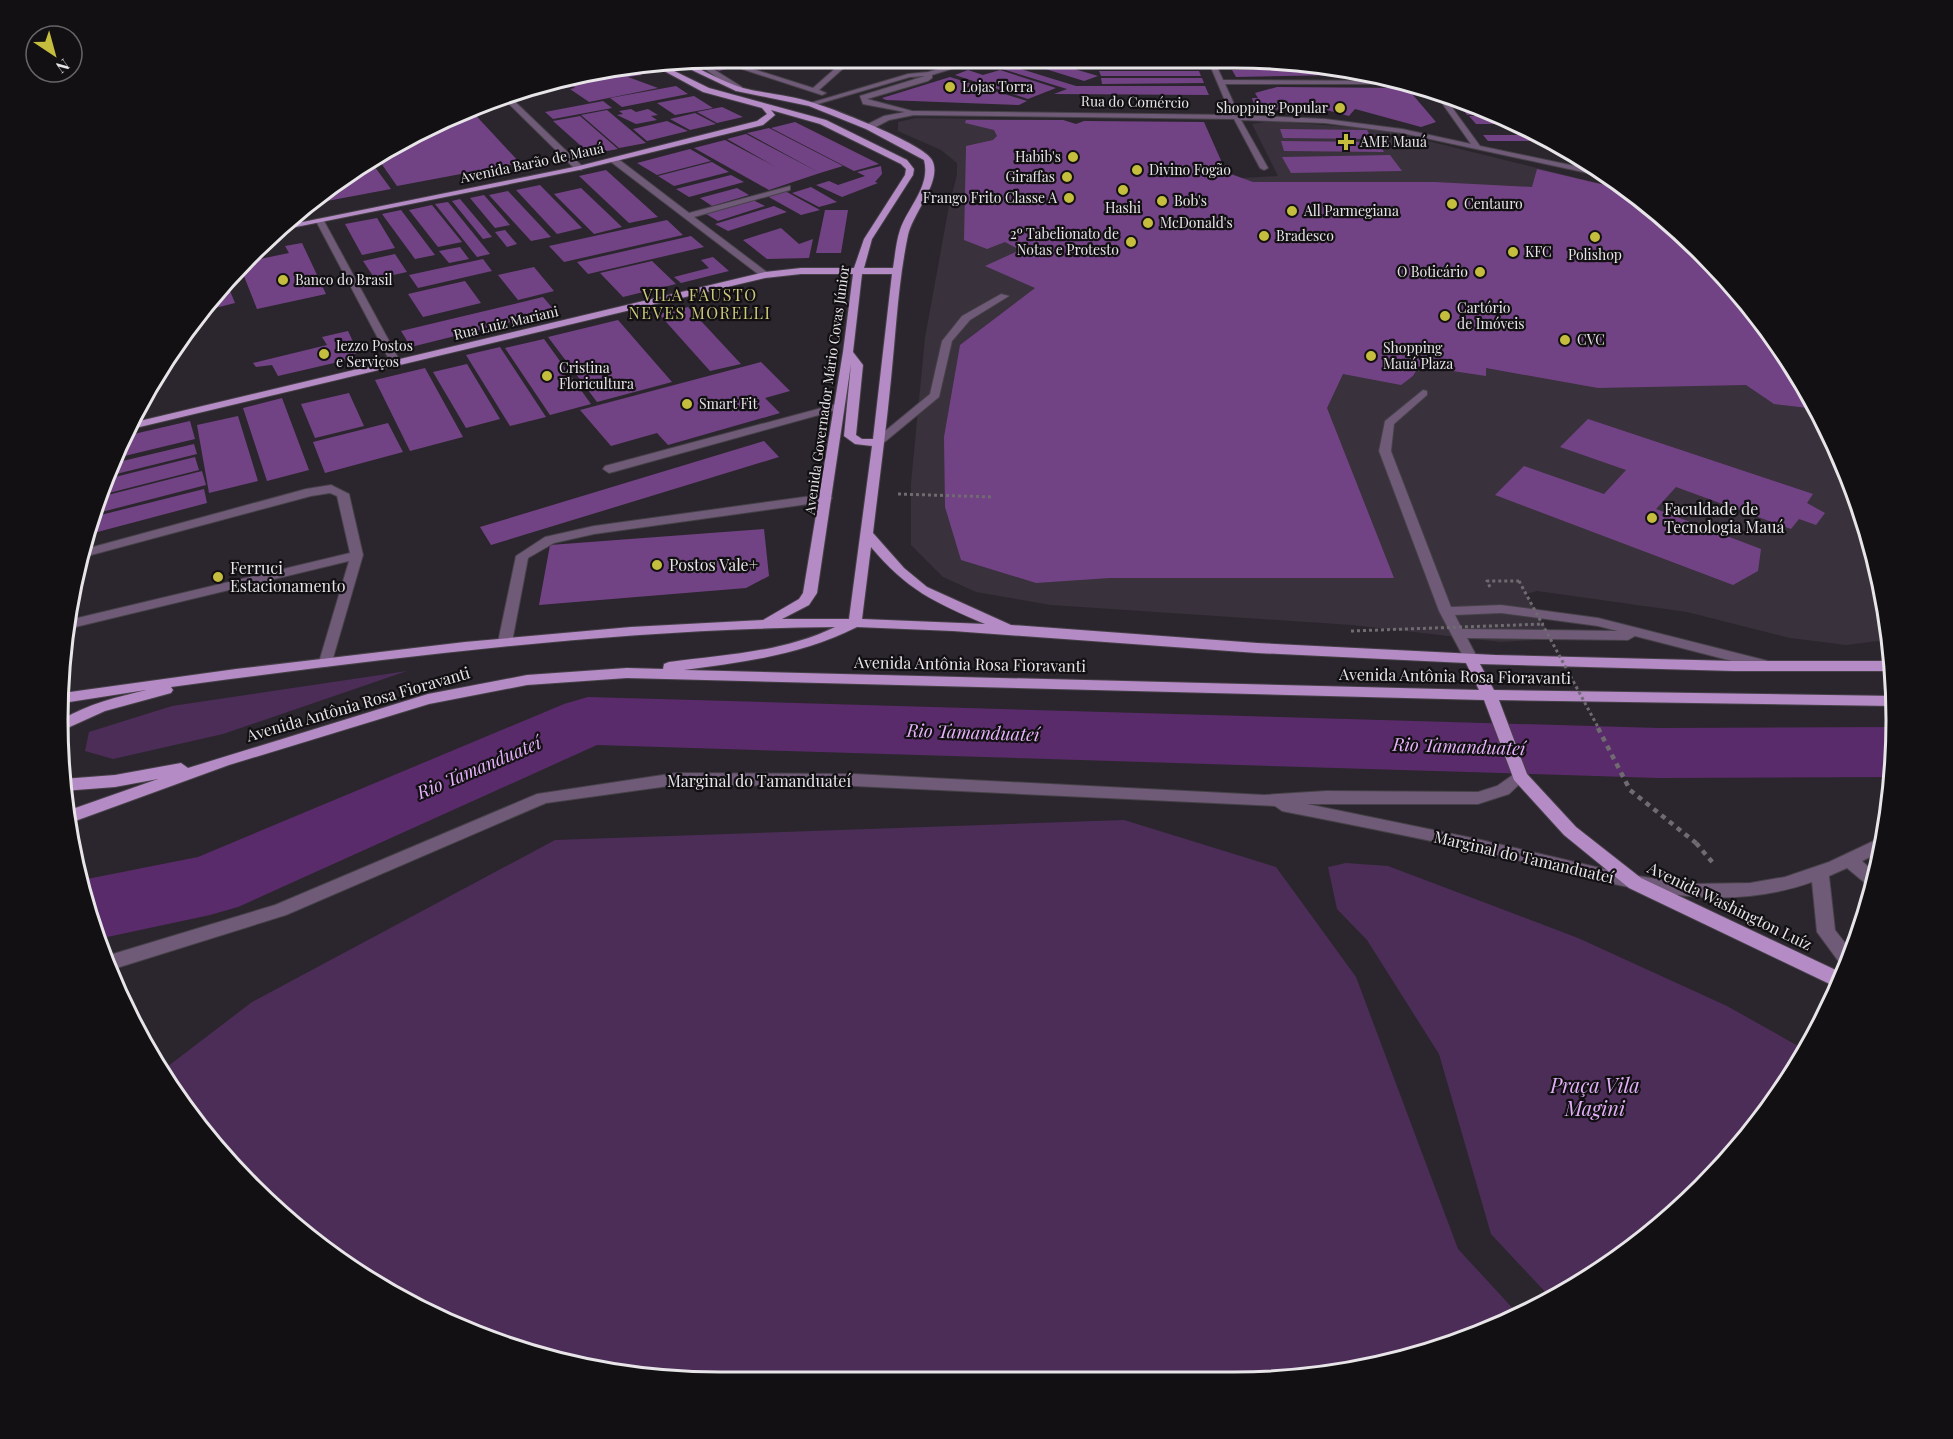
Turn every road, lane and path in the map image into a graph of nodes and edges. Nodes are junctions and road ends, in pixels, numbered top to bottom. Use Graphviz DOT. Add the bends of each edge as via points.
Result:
graph roads {
  1 [pos="712,68"];
  2 [pos="750,68"];
  3 [pos="840,68"];
  4 [pos="899,68"];
  5 [pos="932,68"];
  6 [pos="950,68"];
  7 [pos="1214,68"];
  8 [pos="694,69"];
  9 [pos="663,70"];
  10 [pos="937,72"];
  11 [pos="927,74"];
  12 [pos="1220,82"];
  13 [pos="1372,83"];
  14 [pos="739,89"];
  15 [pos="814,91"];
  16 [pos="823,94"];
  17 [pos="833,97"];
  18 [pos="511,102"];
  19 [pos="1444,102"];
  20 [pos="811,104"];
  21 [pos="765,106"];
  22 [pos="914,113"];
  23 [pos="1236,117"];
  24 [pos="869,127"];
  25 [pos="1477,147"];
  26 [pos="614,160"];
  27 [pos="579,168"];
  28 [pos="1264,168"];
  29 [pos="1586,171"];
  30 [pos="787,188"];
  31 [pos="688,216"];
  32 [pos="320,221"];
  33 [pos="293,226"];
  34 [pos="858,271"];
  35 [pos="897,271"];
  36 [pos="765,275"];
  37 [pos="1004,296"];
  38 [pos="848,351"];
  39 [pos="396,363"];
  40 [pos="1423,393"];
  41 [pos="840,406"];
  42 [pos="138,425"];
  43 [pos="877,443"];
  44 [pos="609,469"];
  45 [pos="872,493"];
  46 [pos="993,497"];
  47 [pos="826,498"];
  48 [pos="867,534"];
  49 [pos="90,552"];
  50 [pos="357,555"];
  51 [pos="1519,581"];
  52 [pos="1446,611"];
  53 [pos="75,623"];
  54 [pos="855,623"];
  55 [pos="763,624"];
  56 [pos="1544,624"];
  57 [pos="1014,631"];
  58 [pos="1351,631"];
  59 [pos="1456,633"];
  60 [pos="1655,637"];
  61 [pos="504,642"];
  62 [pos="1470,657"];
  63 [pos="326,662"];
  64 [pos="1883,666"];
  65 [pos="1777,668"];
  66 [pos="251,670"];
  67 [pos="627,673"];
  68 [pos="69,697"];
  69 [pos="1488,699"];
  70 [pos="1885,701"];
  71 [pos="68,722"];
  72 [pos="224,761"];
  73 [pos="1518,769"];
  74 [pos="71,784"];
  75 [pos="1264,801"];
  76 [pos="75,815"];
  77 [pos="1696,843"];
  78 [pos="1873,848"];
  79 [pos="1850,860"];
  80 [pos="1820,873"];
  81 [pos="1866,875"];
  82 [pos="1635,883"];
  83 [pos="1842,953"];
  84 [pos="114,961"];
  85 [pos="1832,977"];
  1 -- 14 [label="street"];
  2 -- 15 [label="street" via="746,69"];
  3 -- 15 [label="street"];
  4 -- 16 [label="street"];
  5 -- 10 [label="street"];
  6 -- 10 [label="street"];
  7 -- 12 [label="street"];
  8 -- 14 [label="main road"];
  9 -- 21 [label="main road, Avenida Governador Mário Covas Júnior" via="723,95"];
  10 -- 11 [label="street"];
  11 -- 17 [label="street" via="910,75"];
  11 -- 22 [label="street" via="930,78 926,80 863,98"];
  12 -- 13 [label="street"];
  12 -- 23 [label="street"];
  14 -- 20 [label="main road"];
  15 -- 16 [label="street"];
  16 -- 17 [label="street"];
  17 -- 20 [label="street"];
  18 -- 27 [label="street"];
  19 -- 25 [label="street"];
  20 -- 24 [label="main road"];
  21 -- 26 [label="main road, Avenida Barão de Mauá" via="771,115 760,123"];
  21 -- 34 [label="main road, Avenida Governador Mário Covas Júnior" via="823,122 910,169 868,239"];
  22 -- 23 [label="street, Rua do Comércio"];
  22 -- 24 [label="street, Rua do Comércio" via="887,118"];
  23 -- 25 [label="street, Rua do Comércio" via="1368,126"];
  23 -- 28 [label="street"];
  24 -- 35 [label="main road" via="928,159 931,170 928,185 904,232"];
  25 -- 29 [label="street, Rua do Comércio"];
  26 -- 27 [label="main road, Avenida Barão de Mauá"];
  26 -- 31 [label="street"];
  27 -- 32 [label="main road, Avenida Barão de Mauá"];
  30 -- 31 [label="street"];
  31 -- 36 [label="street"];
  32 -- 33 [label="main road, Avenida Barão de Mauá"];
  32 -- 39 [label="street"];
  34 -- 35 [label="main road, Rua Luiz Mariani"];
  34 -- 36 [label="main road, Rua Luiz Mariani"];
  34 -- 38 [label="main road, Avenida Governador Mário Covas Júnior"];
  35 -- 43 [label="main road"];
  36 -- 39 [label="main road, Rua Luiz Mariani"];
  37 -- 43 [label="street" via="966,318 947,341 935,395"];
  38 -- 41 [label="main road, Avenida Governador Mário Covas Júnior"];
  38 -- 43 [label="main road" via="858,365 850,436 859,442"];
  39 -- 42 [label="main road, Rua Luiz Mariani"];
  40 -- 52 [label="street" via="1389,423 1385,451"];
  41 -- 44 [label="street"];
  41 -- 47 [label="main road, Avenida Governador Mário Covas Júnior"];
  43 -- 45 [label="main road"];
  45 -- 46 [label="path"];
  45 -- 48 [label="main road"];
  47 -- 55 [label="main road, Avenida Governador Mário Covas Júnior" via="810,593 804,602"];
  47 -- 61 [label="street" via="594,530 550,540 522,556"];
  48 -- 54 [label="main road"];
  48 -- 57 [label="main road" via="913,583"];
  49 -- 50 [label="street" via="331,489 343,494"];
  50 -- 53 [label="street"];
  50 -- 63 [label="street"];
  51 -- 56 [label="path, bridge"];
  52 -- 59 [label="street"];
  52 -- 60 [label="street" via="1501,609 1598,622"];
  54 -- 55 [label="main road, Avenida Antônia Rosa Fioravanti"];
  54 -- 57 [label="main road, Avenida Antônia Rosa Fioravanti"];
  54 -- 67 [label="main road" via="836,634 787,650"];
  55 -- 61 [label="main road, Avenida Antônia Rosa Fioravanti"];
  56 -- 58 [label="path, bridge"];
  56 -- 77 [label="path, bridge" via="1630,790"];
  57 -- 62 [label="main road, Avenida Antônia Rosa Fioravanti" via="1258,648"];
  59 -- 60 [label="street"];
  59 -- 62 [label="street"];
  60 -- 65 [label="street"];
  61 -- 63 [label="main road, Avenida Antônia Rosa Fioravanti"];
  62 -- 65 [label="main road, Avenida Antônia Rosa Fioravanti"];
  62 -- 69 [label="main road, Avenida Washington Luíz"];
  63 -- 66 [label="main road, Avenida Antônia Rosa Fioravanti"];
  64 -- 65 [label="main road, Avenida Antônia Rosa Fioravanti"];
  66 -- 68 [label="main road, Avenida Antônia Rosa Fioravanti"];
  66 -- 71 [label="main road" via="109,705"];
  67 -- 69 [label="main road, Avenida Antônia Rosa Fioravanti"];
  67 -- 72 [label="main road, Avenida Antônia Rosa Fioravanti" via="479,687"];
  69 -- 70 [label="main road, Avenida Antônia Rosa Fioravanti"];
  69 -- 73 [label="main road, Avenida Washington Luíz"];
  72 -- 74 [label="main road" via="115,781"];
  72 -- 76 [label="main road, Avenida Antônia Rosa Fioravanti"];
  73 -- 75 [label="street, Marginal do Tamanduateí" via="1503,790 1478,798 1326,797"];
  73 -- 82 [label="main road, Avenida Washington Luíz" via="1570,831"];
  75 -- 82 [label="street, Marginal do Tamanduateí"];
  75 -- 84 [label="street, Marginal do Tamanduateí" via="854,780 665,780 543,798 280,910"];
  78 -- 79 [label="street, Marginal do Tamanduateí"];
  79 -- 80 [label="street, Marginal do Tamanduateí"];
  79 -- 81 [label="street"];
  80 -- 82 [label="street, Marginal do Tamanduateí" via="1750,890 1698,891"];
  80 -- 83 [label="street" via="1826,932"];
  82 -- 85 [label="main road, Avenida Washington Luíz"];
}
